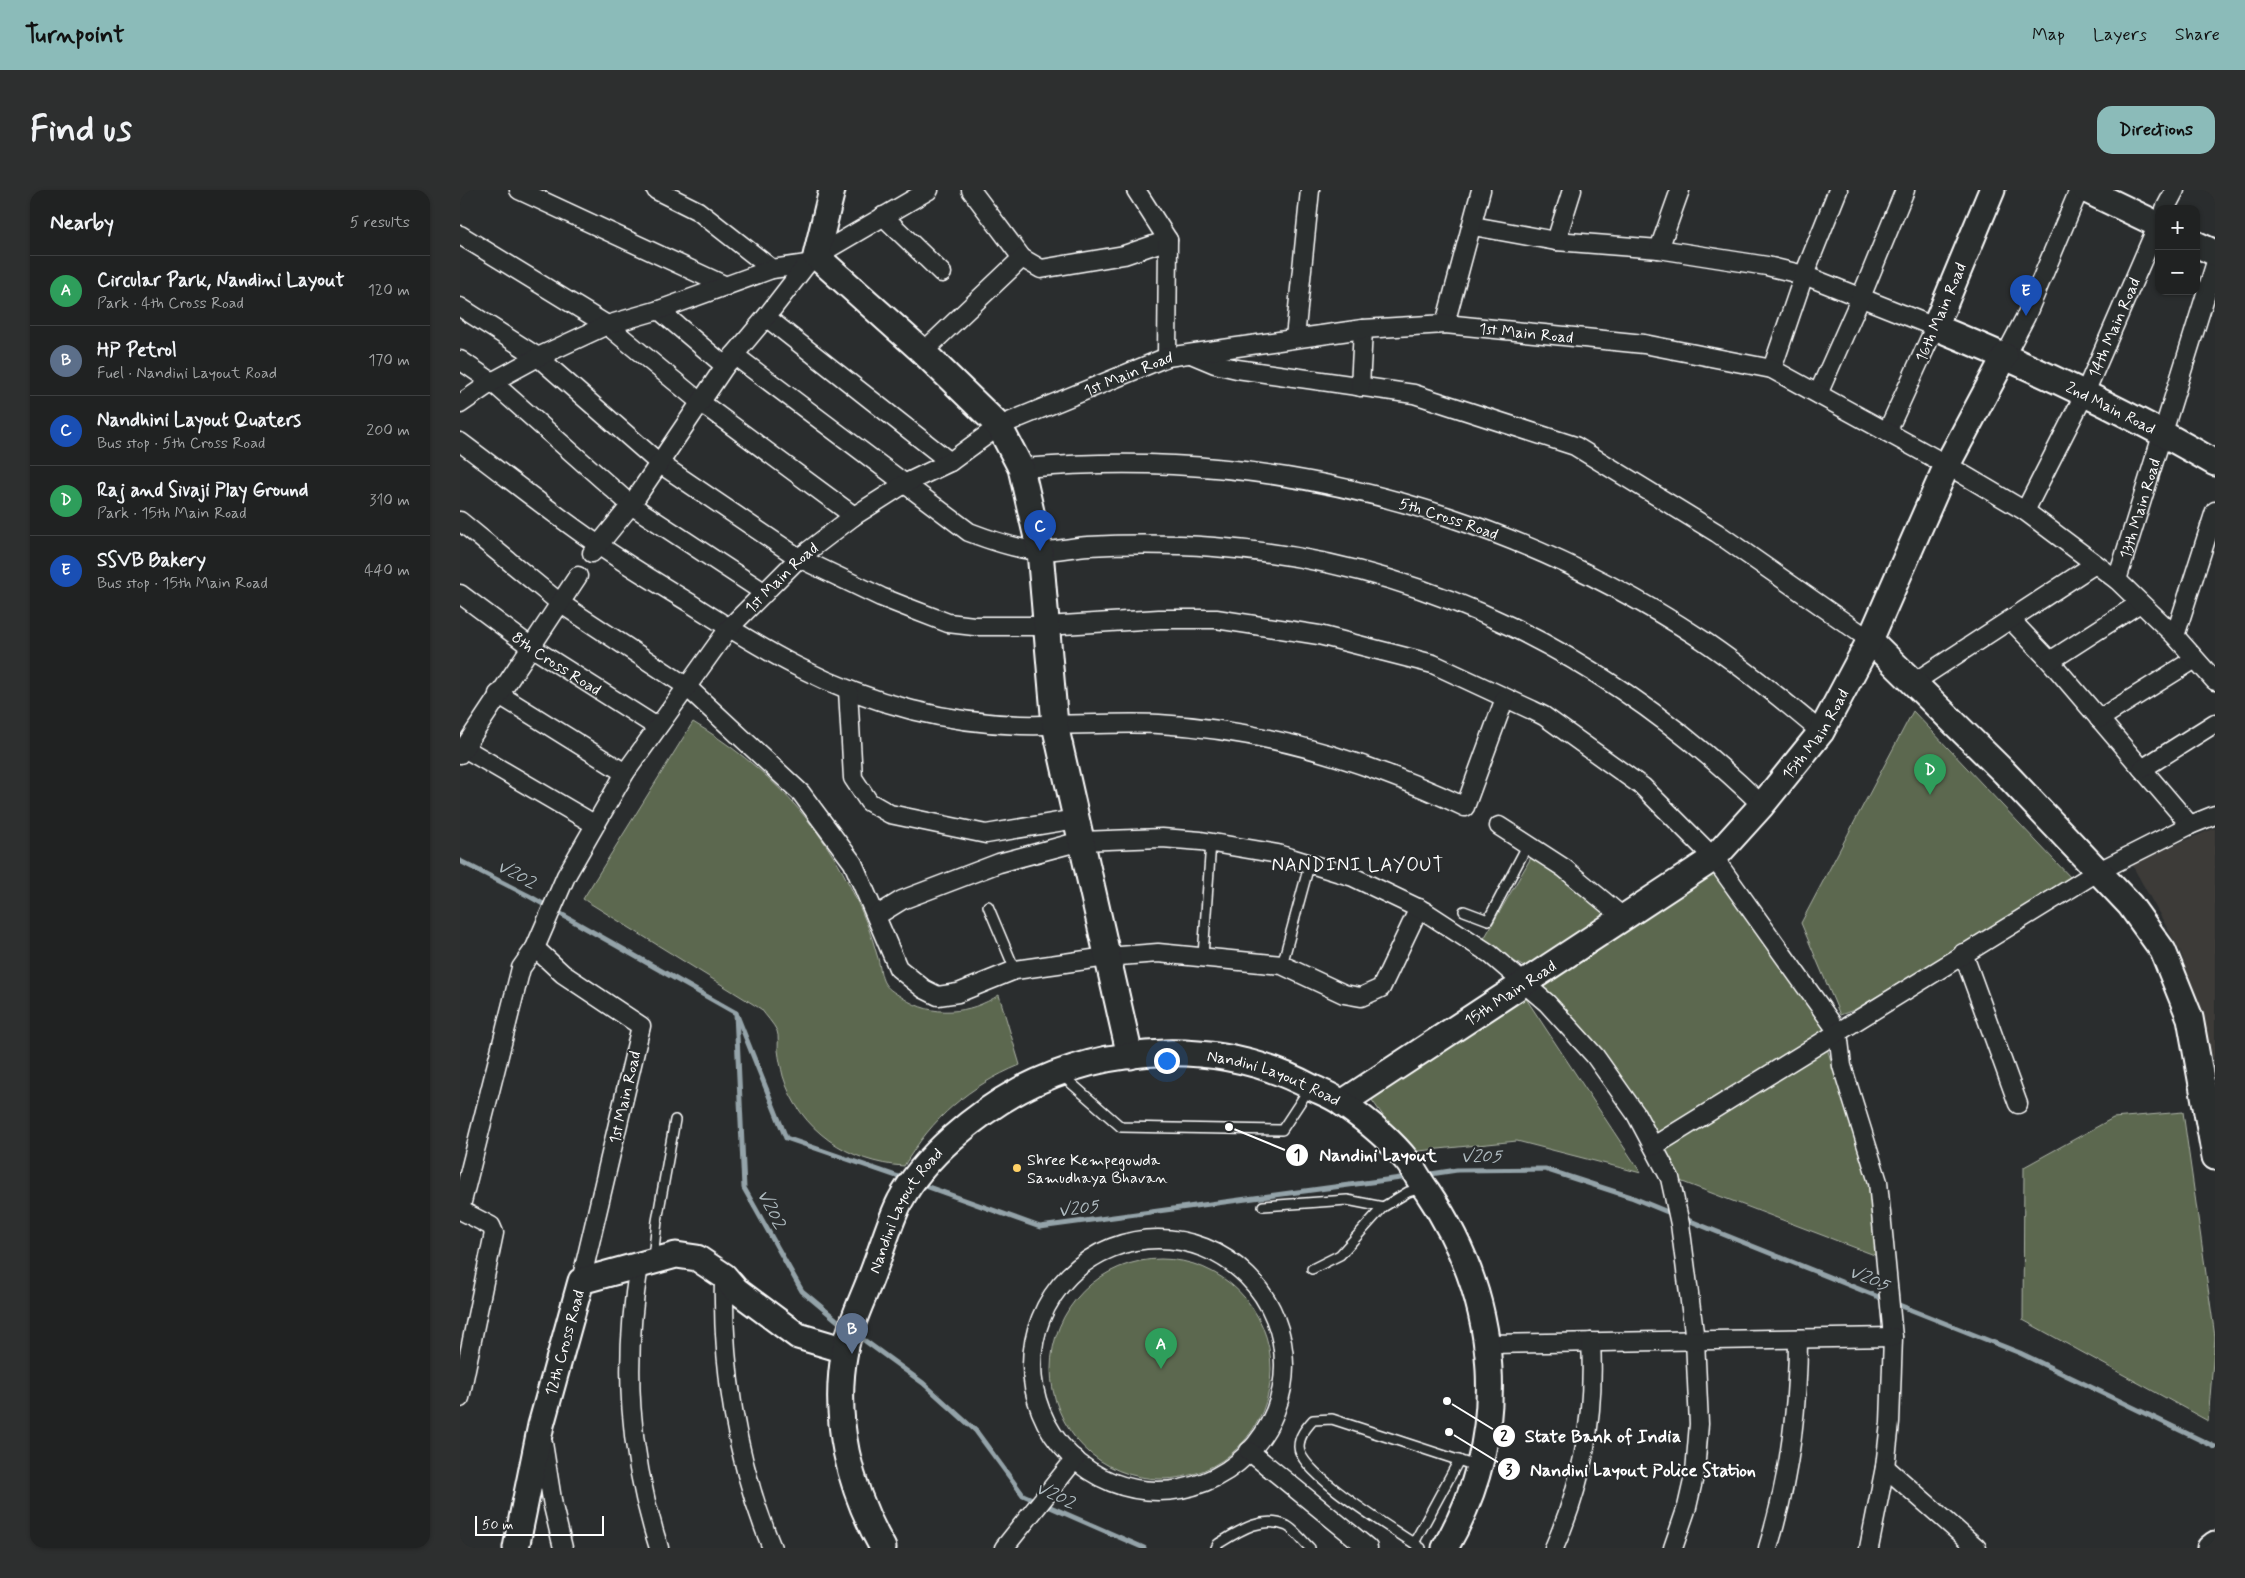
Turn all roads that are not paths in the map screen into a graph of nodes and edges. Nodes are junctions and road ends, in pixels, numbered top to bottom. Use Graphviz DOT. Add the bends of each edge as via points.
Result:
graph roads {
  1 [pos="520,190"];
  2 [pos="656,190"];
  3 [pos="832,190"];
  4 [pos="929,190"];
  5 [pos="971,190"];
  6 [pos="1136,190"];
  7 [pos="1310,190"];
  8 [pos="1481,190"];
  9 [pos="1572,190"];
  10 [pos="1680,190"];
  11 [pos="1836,190"];
  12 [pos="1905,190"];
  13 [pos="1992,190"];
  14 [pos="2079,190"];
  15 [pos="2086,190"];
  16 [pos="2175,190"];
  17 [pos="2168,205"];
  18 [pos="883,216"];
  19 [pos="2155,218"];
  20 [pos="1473,226"];
  21 [pos="2155,232"];
  22 [pos="460,234"];
  23 [pos="1168,240"];
  24 [pos="1556,241"];
  25 [pos="2200,246"];
  26 [pos="1659,250"];
  27 [pos="2215,253"];
  28 [pos="1022,258"];
  29 [pos="811,260"];
  30 [pos="2215,265"];
  31 [pos="772,269"];
  32 [pos="942,273"];
  33 [pos="1804,275"];
  34 [pos="726,286"];
  35 [pos="1861,297"];
  36 [pos="460,307"];
  37 [pos="659,310"];
  38 [pos="766,317"];
  39 [pos="1446,324"];
  40 [pos="607,325"];
  41 [pos="1935,327"];
  42 [pos="1363,329"];
  43 [pos="1295,338"];
  44 [pos="923,352"];
  45 [pos="1191,353"];
  46 [pos="2005,356"];
  47 [pos="538,357"];
  48 [pos="1167,357"];
  49 [pos="460,360"];
  50 [pos="730,360"];
  51 [pos="1772,369"];
  52 [pos="492,382"];
  53 [pos="1360,387"];
  54 [pos="1818,394"];
  55 [pos="2084,395"];
  56 [pos="700,402"];
  57 [pos="460,404"];
  58 [pos="999,426"];
  59 [pos="1887,432"];
  60 [pos="2163,433"];
  61 [pos="460,442"];
  62 [pos="950,462"];
  63 [pos="660,463"];
  64 [pos="2215,463"];
  65 [pos="1947,465"];
  66 [pos="1021,468"];
  67 [pos="906,483"];
  68 [pos="631,505"];
  69 [pos="2025,511"];
  70 [pos="2215,511"];
  71 [pos="854,516"];
  72 [pos="460,521"];
  73 [pos="595,549"];
  74 [pos="1040,551"];
  75 [pos="799,558"];
  76 [pos="2095,564"];
  77 [pos="578,576"];
  78 [pos="2116,580"];
  79 [pos="765,593"];
  80 [pos="462,600"];
  81 [pos="560,603"];
  82 [pos="2140,603"];
  83 [pos="2011,620"];
  84 [pos="1046,626"];
  85 [pos="729,628"];
  86 [pos="2175,636"];
  87 [pos="1870,640"];
  88 [pos="531,647"];
  89 [pos="2195,659"];
  90 [pos="2050,661"];
  91 [pos="2215,681"];
  92 [pos="1913,683"];
  93 [pos="686,686"];
  94 [pos="848,690"];
  95 [pos="498,694"];
  96 [pos="1506,698"];
  97 [pos="2099,719"];
  98 [pos="2215,723"];
  99 [pos="1055,725"];
  100 [pos="657,727"];
  101 [pos="1821,732"];
  102 [pos="462,751"];
  103 [pos="2142,769"];
  104 [pos="625,773"];
  105 [pos="1762,805"];
  106 [pos="2215,816"];
  107 [pos="594,824"];
  108 [pos="2190,825"];
  109 [pos="1499,826"];
  110 [pos="1079,830"];
  111 [pos="1211,842"];
  112 [pos="1528,844"];
  113 [pos="1714,858"];
  114 [pos="1310,862"];
  115 [pos="2097,872"];
  116 [pos="988,906"];
  117 [pos="1419,908"];
  118 [pos="1464,911"];
  119 [pos="876,916"];
  120 [pos="1624,918"];
  121 [pos="1963,953"];
  122 [pos="540,954"];
  123 [pos="1203,956"];
  124 [pos="1107,957"];
  125 [pos="1282,965"];
  126 [pos="1015,970"];
  127 [pos="1524,984"];
  128 [pos="1838,1032"];
  129 [pos="1130,1056"];
  130 [pos="1059,1072"];
  131 [pos="1311,1087"];
  132 [pos="1342,1103"];
  133 [pos="2018,1104"];
  134 [pos="675,1120"];
  135 [pos="1654,1146"];
  136 [pos="2215,1157"];
  137 [pos="1424,1187"];
  138 [pos="1263,1206"];
  139 [pos="1383,1207"];
  140 [pos="646,1263"];
  141 [pos="1312,1269"];
  142 [pos="724,1276"];
  143 [pos="580,1281"];
  144 [pos="1893,1337"];
  145 [pos="1798,1339"];
  146 [pos="1695,1340"];
  147 [pos="1591,1342"];
  148 [pos="846,1344"];
  149 [pos="1488,1344"];
  150 [pos="460,1398"];
  151 [pos="541,1425"];
  152 [pos="1249,1451"];
  153 [pos="1075,1459"];
  154 [pos="1469,1463"];
  155 [pos="1885,1467"];
  156 [pos="2215,1544"];
  157 [pos="1417,1546"];
  158 [pos="516,1548"];
  159 [pos="563,1548"];
  160 [pos="659,1548"];
  161 [pos="772,1548"];
  162 [pos="883,1548"];
  163 [pos="1004,1548"];
  164 [pos="1216,1548"];
  165 [pos="1310,1548"];
  166 [pos="1368,1548"];
  167 [pos="1445,1548"];
  168 [pos="1554,1548"];
  169 [pos="1673,1548"];
  170 [pos="1768,1548"];
  171 [pos="1869,1548"];
  172 [pos="1977,1548"];
  173 [pos="2210,1548"];
  1 -- 34 [label="street"];
  2 -- 31 [label="street" via="698,211"];
  3 -- 29 [label="street"];
  4 -- 18 [label="street"];
  5 -- 28 [label="street"];
  6 -- 23 [label="street"];
  7 -- 43 [label="street"];
  8 -- 20 [label="street"];
  9 -- 24 [label="street"];
  10 -- 26 [label="street"];
  11 -- 33 [label="street"];
  12 -- 35 [label="street"];
  13 -- 41 [label="street, 16th Main Road"];
  14 -- 46 [label="street, 15th Main Road" via="2026,316"];
  15 -- 19 [label="street"];
  16 -- 17 [label="street, 14th Main Road"];
  18 -- 29 [label="street"];
  18 -- 32 [label="street"];
  20 -- 24 [label="street"];
  20 -- 39 [label="street"];
  21 -- 55 [label="street, 14th Main Road"];
  22 -- 40 [label="street"];
  23 -- 28 [label="street" via="1124,255 1041,269"];
  23 -- 48 [label="street"];
  24 -- 26 [label="street"];
  25 -- 27 [label="street"];
  26 -- 33 [label="street" via="1767,266"];
  28 -- 44 [label="street"];
  29 -- 31 [label="street"];
  29 -- 38 [label="street"];
  29 -- 44 [label="street"];
  30 -- 60 [label="street, 13th Main Road"];
  31 -- 34 [label="street"];
  33 -- 35 [label="street"];
  33 -- 51 [label="street"];
  34 -- 37 [label="street"];
  35 -- 41 [label="street"];
  35 -- 54 [label="street"];
  36 -- 47 [label="street"];
  37 -- 40 [label="street"];
  37 -- 50 [label="street"];
  38 -- 50 [label="street"];
  38 -- 62 [label="street"];
  39 -- 42 [label="street, 1st Main Road"];
  39 -- 51 [label="street, 1st Main Road" via="1644,344"];
  40 -- 47 [label="street"];
  40 -- 56 [label="street"];
  41 -- 46 [label="street, 2nd Main Road"];
  41 -- 59 [label="street, 16th Main Road"];
  42 -- 43 [label="street, 1st Main Road"];
  42 -- 53 [label="street"];
  43 -- 45 [label="street, 1st Main Road"];
  44 -- 58 [label="street"];
  45 -- 48 [label="street, 1st Main Road"];
  45 -- 53 [label="street" via="1215,364"];
  46 -- 55 [label="street, 2nd Main Road"];
  46 -- 65 [label="street, 15th Main Road"];
  47 -- 52 [label="street"];
  47 -- 63 [label="street"];
  48 -- 58 [label="street, 1st Main Road"];
  49 -- 52 [label="street"];
  50 -- 56 [label="street"];
  50 -- 67 [label="street"];
  51 -- 54 [label="street, 1st Main Road"];
  52 -- 57 [label="street"];
  52 -- 68 [label="street"];
  53 -- 87 [label="street" via="1414,394 1575,446 1717,533"];
  54 -- 59 [label="street, 1st Main Road"];
  55 -- 60 [label="street, 2nd Main Road"];
  55 -- 69 [label="street, 14th Main Road"];
  56 -- 63 [label="street"];
  56 -- 71 [label="street"];
  58 -- 62 [label="street, 1st Main Road"];
  58 -- 66 [label="street"];
  59 -- 65 [label="street, 1st Main Road"];
  60 -- 64 [label="street, 2nd Main Road"];
  60 -- 78 [label="street, 13th Main Road"];
  61 -- 73 [label="street"];
  62 -- 67 [label="street, 1st Main Road"];
  63 -- 68 [label="street"];
  63 -- 75 [label="street"];
  65 -- 69 [label="street, 1st Main Road"];
  65 -- 87 [label="street, 15th Main Road"];
  66 -- 74 [label="street"];
  66 -- 101 [label="street, 5th Cross Road" via="1123,463 1225,469 1326,484 1426,509 1537,551 1650,608 1742,668"];
  67 -- 71 [label="street, 1st Main Road"];
  67 -- 74 [label="street" via="969,532 989,540"];
  68 -- 73 [label="street"];
  68 -- 79 [label="street"];
  69 -- 76 [label="street, 1st Main Road"];
  70 -- 86 [label="street"];
  71 -- 75 [label="street, 1st Main Road"];
  72 -- 81 [label="street"];
  73 -- 85 [label="street"];
  74 -- 84 [label="street"];
  74 -- 105 [label="street" via="1128,545 1234,549 1347,568 1431,594 1513,627 1590,669 1670,724"];
  75 -- 79 [label="street, 1st Main Road"];
  75 -- 84 [label="street" via="881,597 948,623 990,627"];
  76 -- 78 [label="street, 1st Main Road"];
  76 -- 83 [label="street"];
  77 -- 81 [label="street"];
  78 -- 82 [label="street, 1st Main Road"];
  79 -- 85 [label="street, 1st Main Road"];
  80 -- 88 [label="street, 8th Cross Road"];
  81 -- 88 [label="street"];
  81 -- 93 [label="street"];
  82 -- 86 [label="street, 1st Main Road"];
  82 -- 90 [label="street"];
  83 -- 90 [label="street"];
  83 -- 92 [label="street"];
  84 -- 96 [label="street" via="1216,619 1319,635 1433,664"];
  84 -- 99 [label="street"];
  85 -- 93 [label="street, 1st Main Road"];
  85 -- 94 [label="street" via="787,663"];
  86 -- 89 [label="street, 1st Main Road"];
  87 -- 92 [label="street"];
  87 -- 101 [label="street, 15th Main Road"];
  88 -- 95 [label="street"];
  88 -- 100 [label="street, 8th Cross Road"];
  89 -- 91 [label="street, 1st Main Road"];
  89 -- 97 [label="street"];
  90 -- 97 [label="street"];
  92 -- 115 [label="street" via="2004,772"];
  93 -- 100 [label="street, 1st Main Road"];
  93 -- 119 [label="street" via="801,793 853,862"];
  94 -- 99 [label="street" via="948,717"];
  94 -- 110 [label="street" via="853,778 863,795 879,809 902,817 986,834"];
  95 -- 102 [label="street"];
  95 -- 104 [label="street"];
  96 -- 99 [label="street" via="1465,807 1350,759 1267,738 1225,730 1159,724"];
  96 -- 113 [label="street" via="1544,716 1643,787"];
  97 -- 103 [label="street"];
  98 -- 103 [label="street"];
  99 -- 110 [label="street"];
  100 -- 104 [label="street, 1st Main Road"];
  101 -- 105 [label="street, 15th Main Road"];
  102 -- 107 [label="street"];
  103 -- 108 [label="street"];
  104 -- 107 [label="street, 1st Main Road"];
  105 -- 113 [label="street, 15th Main Road"];
  106 -- 108 [label="street"];
  107 -- 122 [label="street, 1st Main Road" via="566,876"];
  108 -- 115 [label="street"];
  109 -- 112 [label="street"];
  110 -- 111 [label="street"];
  110 -- 119 [label="street" via="902,900"];
  110 -- 124 [label="street"];
  111 -- 114 [label="street"];
  111 -- 123 [label="lane"];
  112 -- 118 [label="lane" via="1488,920"];
  112 -- 120 [label="street" via="1564,868"];
  113 -- 120 [label="street, 15th Main Road"];
  113 -- 128 [label="street"];
  114 -- 117 [label="street" via="1353,877"];
  114 -- 125 [label="lane"];
  115 -- 121 [label="street"];
  115 -- 136 [label="street" via="2130,905 2163,951 2190,1018"];
  116 -- 126 [label="lane"];
  117 -- 125 [label="street" via="1382,988 1361,997 1344,994"];
  117 -- 127 [label="street" via="1490,954"];
  119 -- 126 [label="street" via="898,968 924,990 938,996 958,993"];
  120 -- 127 [label="street, 15th Main Road"];
  121 -- 128 [label="street"];
  121 -- 133 [label="street"];
  122 -- 143 [label="street, 1st Main Road" via="563,974 641,1026"];
  122 -- 150 [label="street" via="521,968 461,1206 462,1210 491,1226 494,1233"];
  123 -- 124 [label="street" via="1158,953"];
  123 -- 125 [label="street"];
  124 -- 126 [label="street"];
  124 -- 129 [label="street"];
  127 -- 132 [label="street, 15th Main Road"];
  127 -- 135 [label="street" via="1547,1003 1595,1056"];
  128 -- 135 [label="street"];
  128 -- 144 [label="street" via="1842,1066 1878,1182"];
  129 -- 130 [label="street, Nandini Layout Road"];
  129 -- 131 [label="street, Nandini Layout Road" via="1174,1053 1227,1058 1278,1072"];
  130 -- 131 [label="lane" via="1121,1127 1282,1130"];
  130 -- 148 [label="street, Nandini Layout Road" via="1006,1098 982,1114 938,1153 919,1175 901,1201"];
  131 -- 132 [label="street, Nandini Layout Road"];
  132 -- 137 [label="street, Nandini Layout Road" via="1371,1125 1409,1163"];
  134 -- 140 [label="lane"];
  135 -- 146 [label="street" via="1670,1178 1680,1224"];
  137 -- 139 [label="lane" via="1408,1192"];
  137 -- 149 [label="street, Nandini Layout Road" via="1466,1261"];
  138 -- 139 [label="lane" via="1347,1200"];
  139 -- 141 [label="lane" via="1340,1255"];
  140 -- 142 [label="street, 12th Cross Road" via="676,1255 697,1258"];
  140 -- 143 [label="street, 12th Cross Road"];
  140 -- 160 [label="street" via="630,1337 630,1409 640,1481"];
  142 -- 148 [label="street, 12th Cross Road" via="736,1290 798,1336"];
  142 -- 161 [label="street" via="725,1350 734,1423 752,1494"];
  143 -- 151 [label="street, 12th Cross Road"];
  144 -- 145 [label="street"];
  144 -- 155 [label="street"];
  145 -- 146 [label="street"];
  145 -- 170 [label="street" via="1791,1449"];
  146 -- 147 [label="street"];
  146 -- 169 [label="street" via="1698,1453 1687,1507"];
  147 -- 149 [label="street"];
  147 -- 168 [label="street" via="1588,1432 1572,1499"];
  148 -- 162 [label="street, Nandini Layout Road" via="841,1403 846,1455 861,1506"];
  149 -- 154 [label="street, Nandini Layout Road" via="1490,1401 1487,1429"];
  151 -- 158 [label="street, 12th Cross Road"];
  151 -- 159 [label="street" via="547,1474"];
  152 -- 153 [label="street" via="1231,1468 1200,1485 1165,1492 1130,1489 1097,1476"];
  152 -- 153 [label="street" via="1257,1444 1276,1410 1284,1372 1280,1334 1266,1298 1240,1269 1208,1249 1171,1239 1132,1241 1096,1255 1066,1279 1044,1311 1034,1348 1034,1386 1046,1423"];
  152 -- 166 [label="street"];
  153 -- 163 [label="street"];
  154 -- 157 [label="lane"];
  154 -- 157 [label="lane" via="1332,1419 1313,1420 1303,1432 1299,1448 1306,1464 1334,1490"];
  154 -- 167 [label="street, Nandini Layout Road" via="1464,1511"];
  155 -- 171 [label="street"];
  155 -- 172 [label="street"];
  156 -- 173 [label="street"];
  164 -- 165 [label="lane" via="1245,1528 1263,1522 1288,1526"];
}
